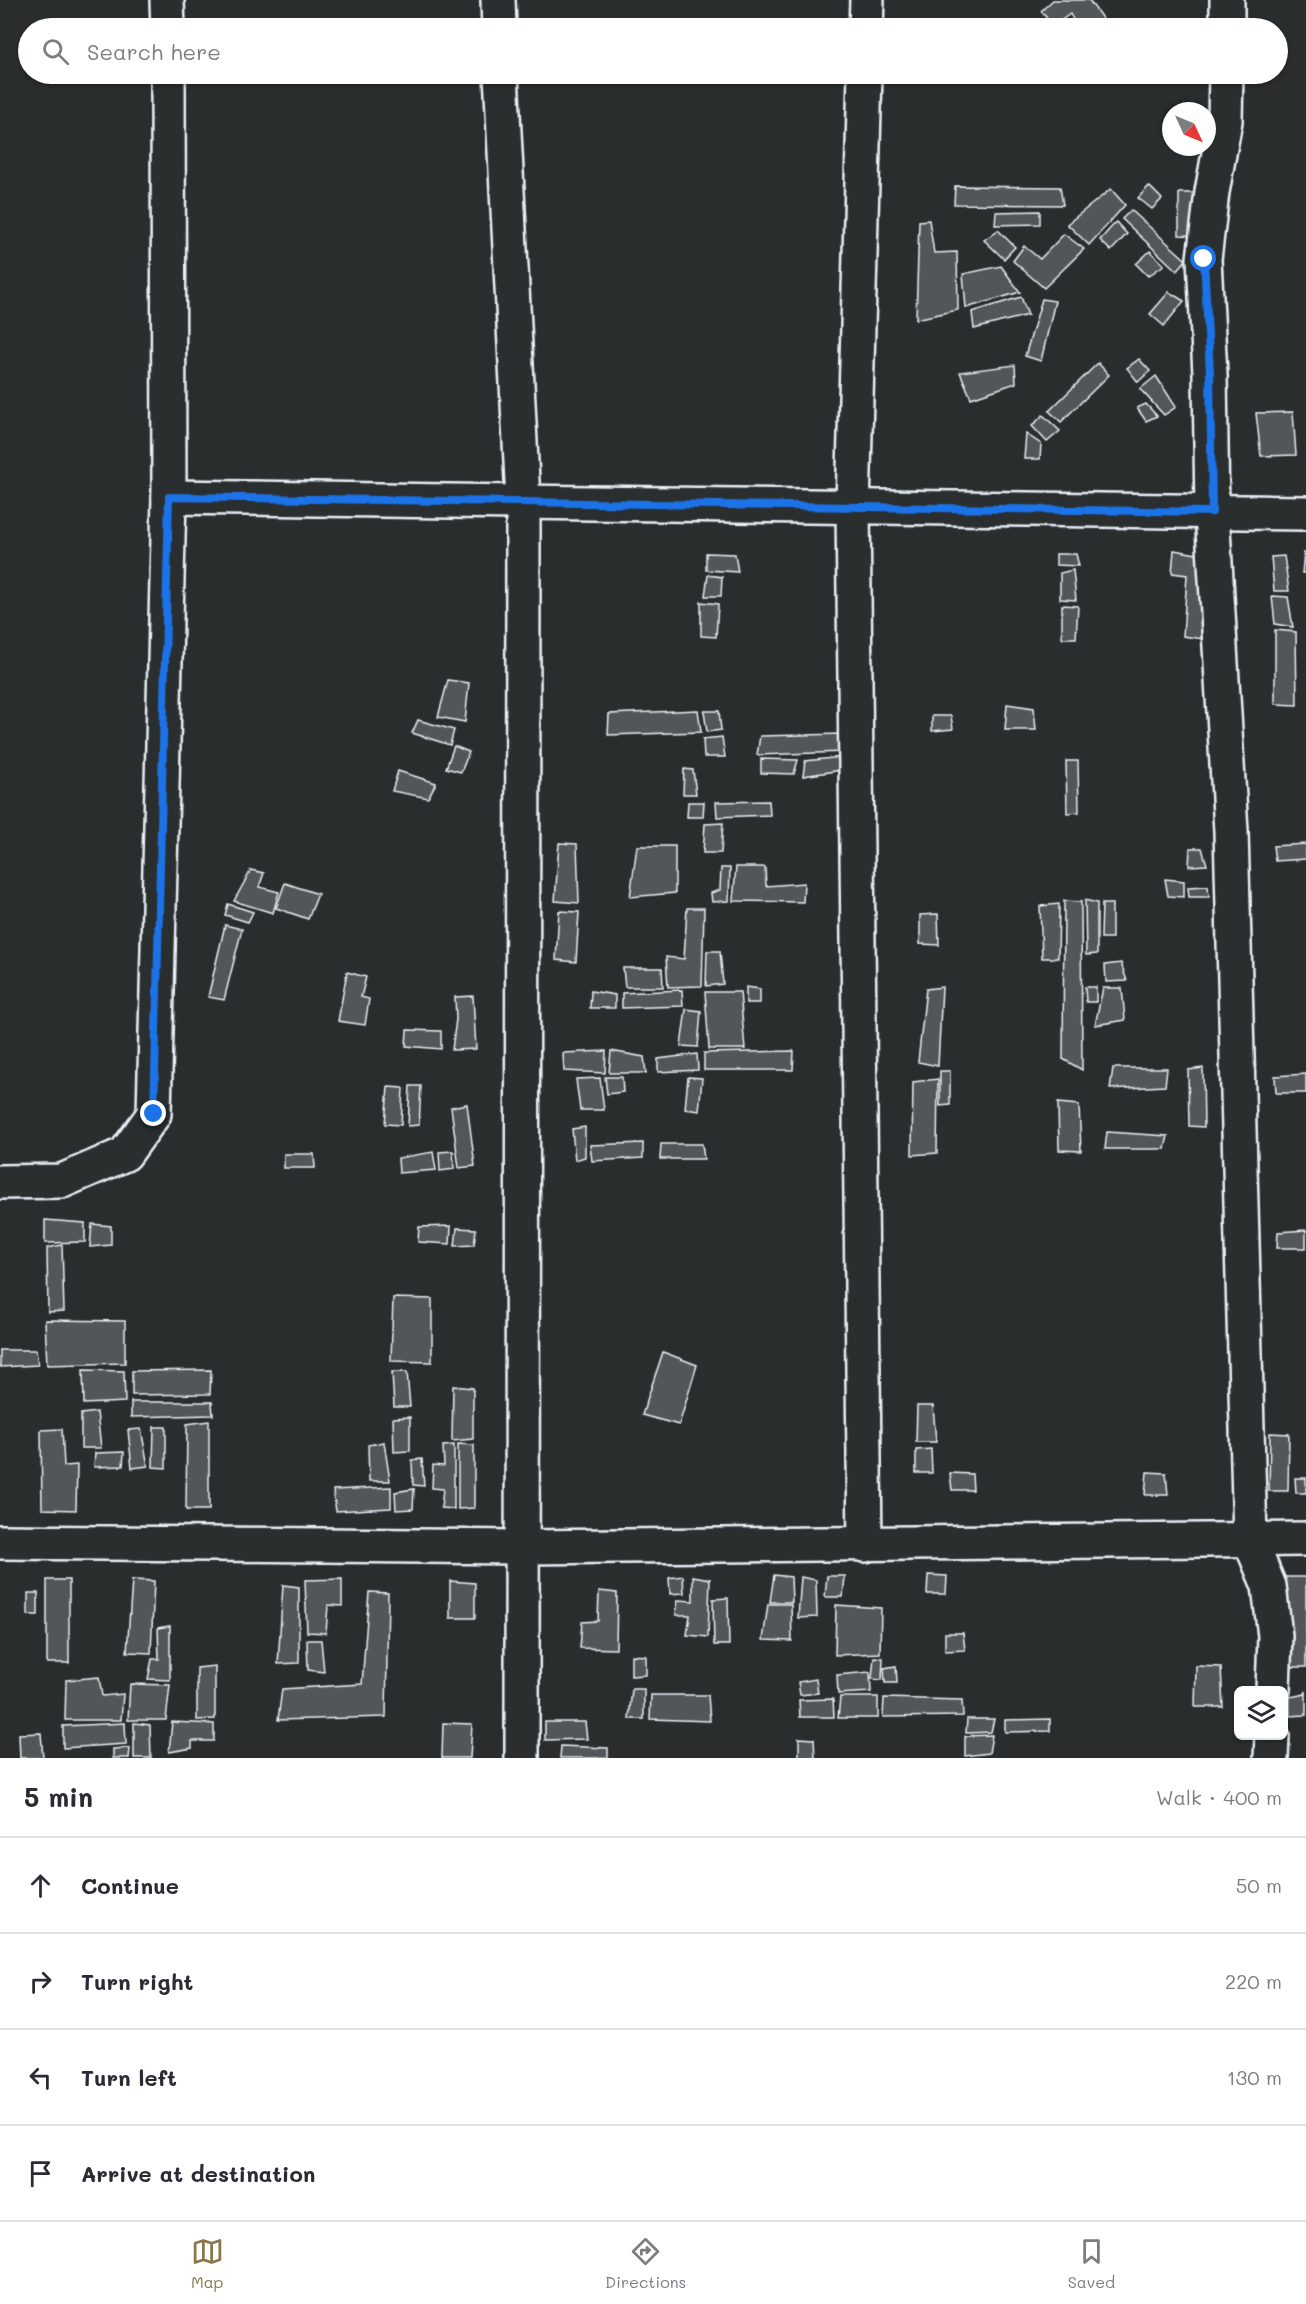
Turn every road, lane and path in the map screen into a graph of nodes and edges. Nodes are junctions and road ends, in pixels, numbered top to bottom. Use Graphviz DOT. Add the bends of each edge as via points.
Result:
graph roads {
  1 [pos="168,0"];
  2 [pos="498,0"];
  3 [pos="867,0"];
  4 [pos="1227,0"];
  5 [pos="168,18"];
  6 [pos="499,18"];
  7 [pos="866,18"];
  8 [pos="1227,18"];
  9 [pos="168,84"];
  10 [pos="502,84"];
  11 [pos="865,84"];
  12 [pos="1227,84"];
  13 [pos="169,497"];
  14 [pos="523,500"];
  15 [pos="853,507"];
  16 [pos="1212,512"];
  17 [pos="1306,513"];
  18 [pos="0,1182"];
  19 [pos="1306,1539"];
  20 [pos="1250,1540"];
  21 [pos="0,1542"];
  22 [pos="865,1545"];
  23 [pos="523,1547"];
  24 [pos="1274,1686"];
  25 [pos="1272,1740"];
  26 [pos="522,1758"];
  27 [pos="1271,1758"];
  1 -- 5 [label="street"];
  2 -- 6 [label="street"];
  3 -- 7 [label="street"];
  4 -- 8 [label="street"];
  9 -- 13 [label="street"];
  10 -- 14 [label="street"];
  11 -- 15 [label="street"];
  12 -- 16 [label="street" via="1225,121 1204,259"];
  13 -- 14 [label="street"];
  13 -- 18 [label="street" via="154,1114 124,1154 62,1181"];
  14 -- 15 [label="street"];
  14 -- 23 [label="street"];
  15 -- 16 [label="street"];
  15 -- 22 [label="street"];
  16 -- 17 [label="street"];
  16 -- 20 [label="street" via="1231,831"];
  19 -- 20 [label="street"];
  20 -- 22 [label="street"];
  20 -- 24 [label="street" via="1269,1586 1275,1636"];
  21 -- 23 [label="street"];
  22 -- 23 [label="street"];
  23 -- 26 [label="street"];
  25 -- 27 [label="street"];
}
